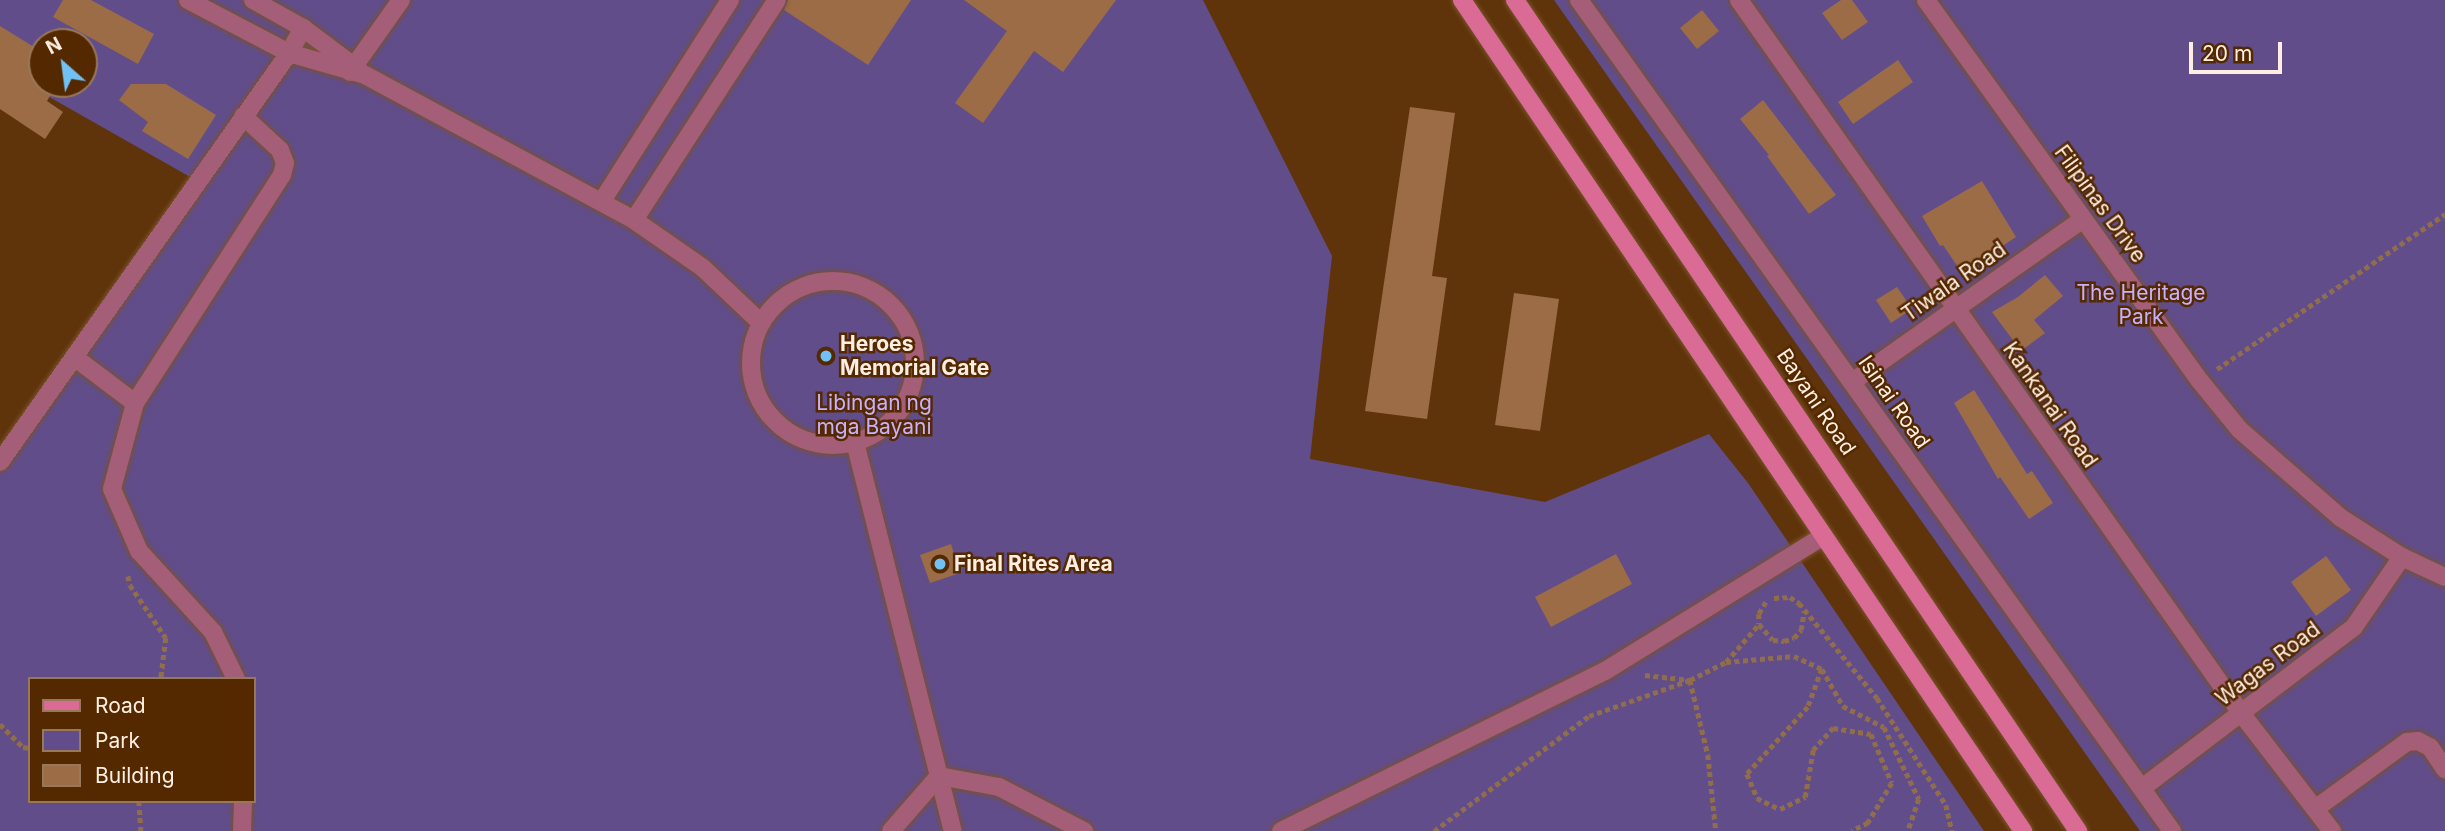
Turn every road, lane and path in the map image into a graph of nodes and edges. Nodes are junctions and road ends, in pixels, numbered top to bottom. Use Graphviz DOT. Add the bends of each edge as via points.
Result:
graph roads {
  1 [pos="188,0"];
  2 [pos="253,0"];
  3 [pos="401,0"];
  4 [pos="730,0"];
  5 [pos="777,0"];
  6 [pos="1462,0"];
  7 [pos="1515,0"];
  8 [pos="1579,0"];
  9 [pos="1739,0"];
  10 [pos="1926,0"];
  11 [pos="303,28"];
  12 [pos="289,53"];
  13 [pos="356,71"];
  14 [pos="243,116"];
  15 [pos="602,201"];
  16 [pos="2445,214"];
  17 [pos="634,220"];
  18 [pos="2082,220"];
  19 [pos="1954,309"];
  20 [pos="761,323"];
  21 [pos="74,357"];
  22 [pos="2200,381"];
  23 [pos="1852,382"];
  24 [pos="135,403"];
  25 [pos="855,442"];
  26 [pos="0,462"];
  27 [pos="1824,536"];
  28 [pos="2402,557"];
  29 [pos="2445,577"];
  30 [pos="1804,611"];
  31 [pos="1759,624"];
  32 [pos="1726,662"];
  33 [pos="1822,668"];
  34 [pos="1605,671"];
  35 [pos="235,677"];
  36 [pos="1690,680"];
  37 [pos="2241,713"];
  38 [pos="0,724"];
  39 [pos="28,748"];
  40 [pos="2445,769"];
  41 [pos="939,776"];
  42 [pos="2141,788"];
  43 [pos="139,803"];
  44 [pos="243,803"];
  45 [pos="2315,809"];
  46 [pos="141,831"];
  47 [pos="242,831"];
  48 [pos="891,831"];
  49 [pos="953,831"];
  50 [pos="1084,831"];
  51 [pos="1280,831"];
  52 [pos="1434,831"];
  53 [pos="1716,831"];
  54 [pos="1852,831"];
  55 [pos="1908,831"];
  56 [pos="1952,831"];
  57 [pos="2023,831"];
  58 [pos="2078,831"];
  59 [pos="2172,831"];
  60 [pos="2332,831"];
  1 -- 12 [label="street"];
  2 -- 11 [label="street"];
  3 -- 13 [label="street"];
  4 -- 15 [label="street"];
  5 -- 17 [label="street"];
  6 -- 27 [label="main road"];
  7 -- 58 [label="main road, Bayani Road"];
  8 -- 23 [label="street, Isinai Road"];
  9 -- 19 [label="street, Kankanai Road"];
  10 -- 18 [label="street, Filipinas Drive"];
  11 -- 12 [label="street"];
  11 -- 13 [label="street"];
  12 -- 13 [label="street"];
  12 -- 14 [label="street"];
  13 -- 15 [label="street"];
  14 -- 21 [label="street"];
  14 -- 24 [label="street" via="280,150 285,163 282,175"];
  15 -- 17 [label="street"];
  16 -- 22 [label="path"];
  17 -- 20 [label="street" via="703,268"];
  18 -- 19 [label="street, Tiwala Road"];
  18 -- 22 [label="street, Filipinas Drive"];
  19 -- 23 [label="street, Tiwala Road"];
  19 -- 37 [label="street, Kankanai Road"];
  20 -- 25 [label="street" via="750,356 751,374 755,391 774,421 803,440 829,445"];
  20 -- 25 [label="street" via="780,301 804,286 841,281 877,293 903,320 915,356 909,393 888,424"];
  21 -- 24 [label="street"];
  21 -- 26 [label="street"];
  22 -- 28 [label="street, Filipinas Drive" via="2240,430 2290,476 2341,518"];
  23 -- 42 [label="street, Isinai Road"];
  24 -- 35 [label="street" via="112,489 139,551 213,632"];
  25 -- 41 [label="street"];
  27 -- 34 [label="street"];
  27 -- 57 [label="main road"];
  28 -- 29 [label="street, Filipinas Drive"];
  28 -- 37 [label="street, Wagas Road" via="2354,627"];
  30 -- 31 [label="path" via="1799,603 1781,596 1763,605"];
  30 -- 31 [label="path" via="1801,630 1784,641 1773,640"];
  30 -- 56 [label="path" via="1877,698 1946,805"];
  31 -- 32 [label="path"];
  32 -- 33 [label="path" via="1794,656"];
  32 -- 36 [label="path"];
  33 -- 54 [label="path" via="1808,707 1747,774 1757,798 1780,809 1805,797 1813,750 1833,728 1871,734 1892,783 1868,823"];
  33 -- 55 [label="path" via="1843,706 1884,727 1919,799"];
  34 -- 36 [label="path"];
  34 -- 51 [label="street"];
  36 -- 52 [label="path" via="1589,716"];
  36 -- 53 [label="path" via="1708,755"];
  37 -- 42 [label="street, Wagas Road"];
  37 -- 45 [label="street, Kankanai Road"];
  38 -- 39 [label="path"];
  40 -- 45 [label="street" via="2430,747 2407,742"];
  41 -- 48 [label="street"];
  41 -- 49 [label="street"];
  41 -- 50 [label="street" via="999,787"];
  42 -- 59 [label="street, Isinai Road"];
  43 -- 46 [label="path"];
  44 -- 47 [label="street"];
  45 -- 60 [label="street, Kankanai Road"];
}
